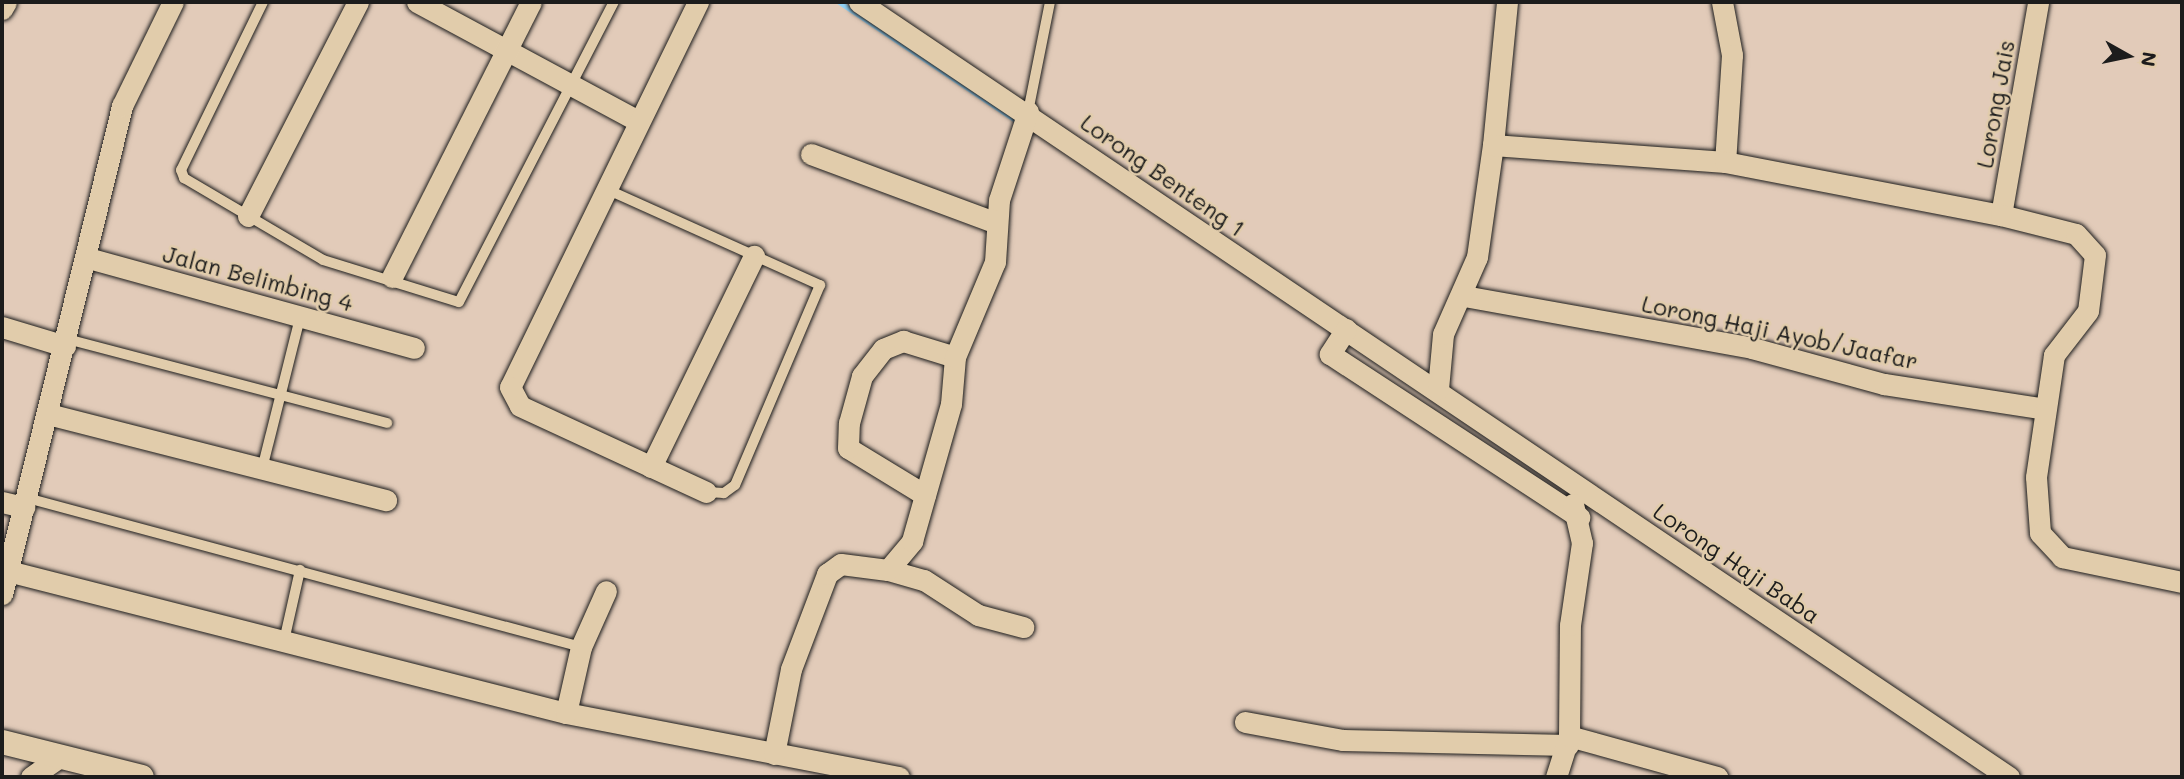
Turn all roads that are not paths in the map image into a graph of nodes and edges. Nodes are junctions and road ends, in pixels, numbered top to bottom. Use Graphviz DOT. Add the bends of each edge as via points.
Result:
graph roads {
  1 [pos="6,2"];
  2 [pos="173,2"];
  3 [pos="264,2"];
  4 [pos="358,2"];
  5 [pos="417,2"];
  6 [pos="531,2"];
  7 [pos="614,2"];
  8 [pos="698,2"];
  9 [pos="859,2"];
  10 [pos="1050,2"];
  11 [pos="1507,2"];
  12 [pos="1722,2"];
  13 [pos="2038,2"];
  14 [pos="2,9"];
  15 [pos="506,50"];
  16 [pos="572,86"];
  17 [pos="1026,116"];
  18 [pos="636,120"];
  19 [pos="1493,145"];
  20 [pos="811,154"];
  21 [pos="1725,162"];
  22 [pos="603,188"];
  23 [pos="2001,215"];
  24 [pos="248,216"];
  25 [pos="998,223"];
  26 [pos="754,256"];
  27 [pos="88,258"];
  28 [pos="392,276"];
  29 [pos="1464,296"];
  30 [pos="300,318"];
  31 [pos="2,327"];
  32 [pos="1342,335"];
  33 [pos="66,342"];
  34 [pos="414,348"];
  35 [pos="955,357"];
  36 [pos="1438,389"];
  37 [pos="280,395"];
  38 [pos="2045,409"];
  39 [pos="48,414"];
  40 [pos="387,424"];
  41 [pos="651,467"];
  42 [pos="262,469"];
  43 [pos="1563,478"];
  44 [pos="706,492"];
  45 [pos="925,495"];
  46 [pos="386,500"];
  47 [pos="2,502"];
  48 [pos="25,502"];
  49 [pos="1577,513"];
  50 [pos="299,570"];
  51 [pos="888,570"];
  52 [pos="8,571"];
  53 [pos="2182,582"];
  54 [pos="606,591"];
  55 [pos="2,594"];
  56 [pos="1023,627"];
  57 [pos="284,641"];
  58 [pos="581,647"];
  59 [pos="566,713"];
  60 [pos="1245,722"];
  61 [pos="1568,741"];
  62 [pos="2,742"];
  63 [pos="774,754"];
  64 [pos="60,757"];
  65 [pos="31,777"];
  66 [pos="142,777"];
  67 [pos="899,777"];
  68 [pos="1556,777"];
  69 [pos="1717,777"];
  70 [pos="2009,777"];
  1 -- 14 [label="street"];
  2 -- 27 [label="street" via="122,106"];
  3 -- 24 [label="lane" via="181,170 184,178"];
  4 -- 24 [label="street"];
  5 -- 15 [label="street"];
  6 -- 15 [label="street"];
  7 -- 16 [label="lane"];
  8 -- 18 [label="street"];
  9 -- 17 [label="street, Lorong Benteng 1"];
  10 -- 17 [label="lane"];
  11 -- 19 [label="street"];
  12 -- 21 [label="street" via="1732,55"];
  13 -- 23 [label="street, Lorong Jais"];
  15 -- 16 [label="street"];
  15 -- 28 [label="street"];
  16 -- 18 [label="street"];
  16 -- 28 [label="lane" via="465,296 458,302"];
  17 -- 25 [label="street"];
  17 -- 32 [label="street, Lorong Benteng 1"];
  18 -- 22 [label="street"];
  19 -- 21 [label="street"];
  19 -- 29 [label="street" via="1477,257"];
  20 -- 25 [label="street"];
  21 -- 23 [label="street"];
  22 -- 26 [label="lane"];
  22 -- 41 [label="street" via="531,336 510,387 512,399"];
  23 -- 38 [label="street" via="2076,234 2095,255 2095,293 2054,355"];
  24 -- 28 [label="lane" via="323,261"];
  25 -- 35 [label="street" via="987,291"];
  26 -- 41 [label="street"];
  26 -- 44 [label="lane" via="820,285 821,294 735,485 724,493"];
  27 -- 30 [label="street, Jalan Belimbing 4"];
  27 -- 33 [label="street"];
  29 -- 36 [label="street" via="1444,334"];
  29 -- 38 [label="street, Lorong Haji Ayob/Jaafar" via="1752,348 1884,384"];
  30 -- 34 [label="street, Jalan Belimbing 4"];
  30 -- 37 [label="lane"];
  31 -- 33 [label="street"];
  32 -- 36 [label="street, Lorong Benteng 1"];
  32 -- 49 [label="street" via="1330,354"];
  33 -- 37 [label="lane"];
  33 -- 39 [label="street"];
  35 -- 45 [label="street" via="951,404"];
  35 -- 45 [label="street" via="903,341 883,349 862,376 849,423 848,448"];
  36 -- 43 [label="street, Lorong Haji Baba"];
  37 -- 40 [label="lane"];
  37 -- 42 [label="lane"];
  38 -- 53 [label="street" via="2034,502 2048,548 2062,557"];
  39 -- 42 [label="street"];
  39 -- 48 [label="street"];
  41 -- 44 [label="street"];
  42 -- 46 [label="street"];
  43 -- 49 [label="street"];
  43 -- 70 [label="street, Lorong Haji Baba"];
  45 -- 51 [label="street" via="907,551"];
  47 -- 48 [label="street"];
  48 -- 50 [label="lane"];
  48 -- 52 [label="street"];
  49 -- 61 [label="street"];
  50 -- 57 [label="lane"];
  50 -- 58 [label="lane"];
  51 -- 56 [label="street" via="924,580 968,611"];
  51 -- 63 [label="street" via="850,564 827,573 790,668"];
  52 -- 55 [label="street"];
  52 -- 57 [label="street"];
  54 -- 58 [label="street"];
  57 -- 59 [label="street"];
  58 -- 59 [label="street"];
  59 -- 63 [label="street"];
  60 -- 61 [label="street" via="1343,740"];
  61 -- 68 [label="street"];
  61 -- 69 [label="street"];
  62 -- 64 [label="street"];
  63 -- 67 [label="street"];
  64 -- 65 [label="street"];
  64 -- 66 [label="street"];
}
